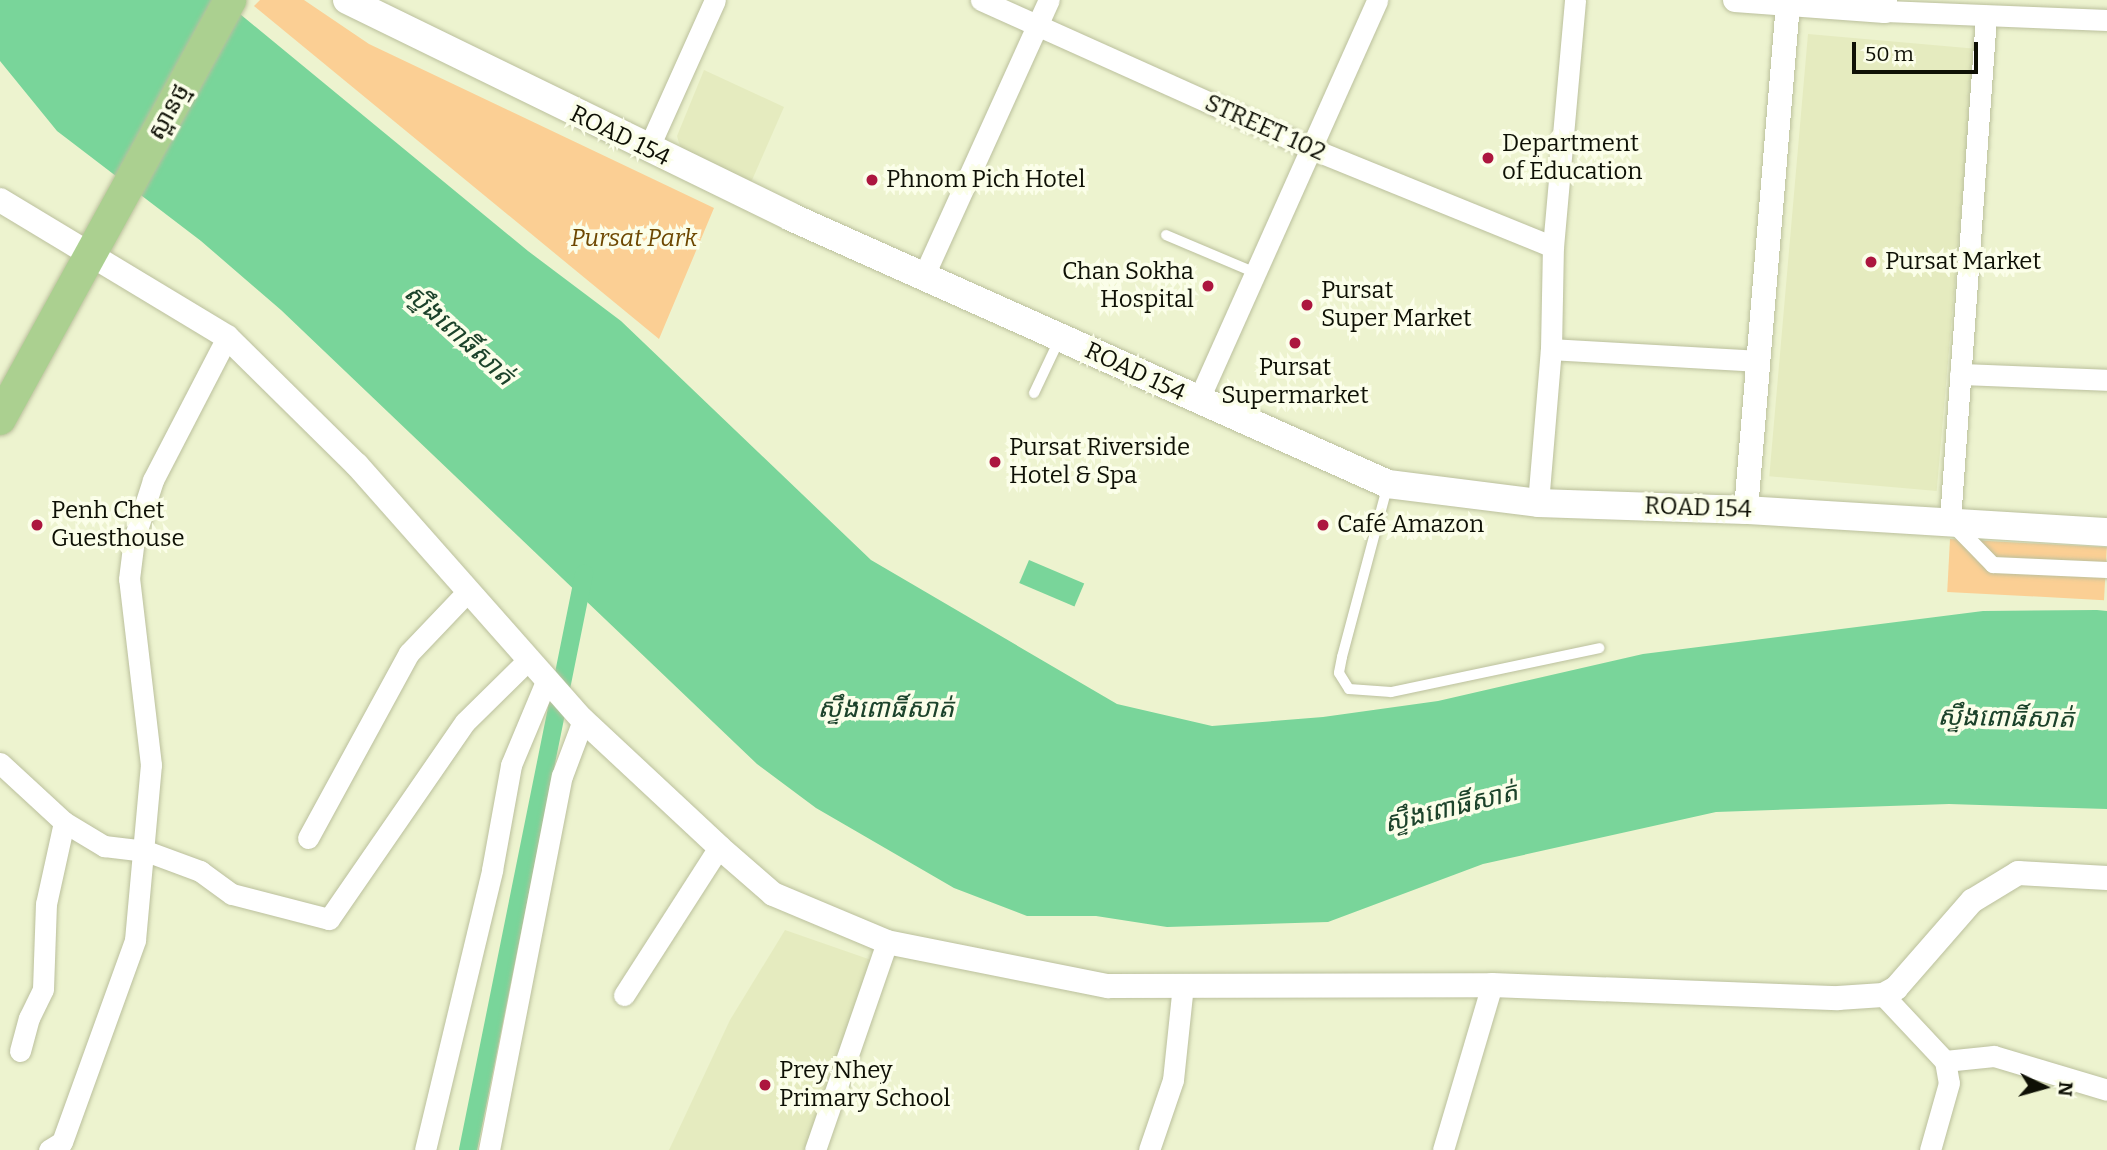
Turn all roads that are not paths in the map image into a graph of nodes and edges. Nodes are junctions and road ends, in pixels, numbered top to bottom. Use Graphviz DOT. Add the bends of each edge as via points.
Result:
graph roads {
  1 [pos="230,0"];
  2 [pos="347,0"];
  3 [pos="715,0"];
  4 [pos="981,0"];
  5 [pos="1049,0"];
  6 [pos="1377,0"];
  7 [pos="1575,0"];
  8 [pos="1735,0"];
  9 [pos="1788,3"];
  10 [pos="1885,5"];
  11 [pos="2019,8"];
  12 [pos="1986,16"];
  13 [pos="2107,20"];
  14 [pos="1037,26"];
  15 [pos="648,149"];
  16 [pos="1312,149"];
  17 [pos="0,200"];
  18 [pos="1166,235"];
  19 [pos="1553,247"];
  20 [pos="90,251"];
  21 [pos="1256,273"];
  22 [pos="924,275"];
  23 [pos="227,337"];
  24 [pos="1060,337"];
  25 [pos="1551,349"];
  26 [pos="1759,361"];
  27 [pos="1960,374"];
  28 [pos="2107,380"];
  29 [pos="1034,393"];
  30 [pos="1198,401"];
  31 [pos="0,419"];
  32 [pos="1388,484"];
  33 [pos="1538,503"];
  34 [pos="1746,510"];
  35 [pos="1950,520"];
  36 [pos="2107,532"];
  37 [pos="2107,570"];
  38 [pos="468,591"];
  39 [pos="1598,648"];
  40 [pos="528,660"];
  41 [pos="551,683"];
  42 [pos="577,713"];
  43 [pos="0,764"];
  44 [pos="64,822"];
  45 [pos="308,838"];
  46 [pos="719,847"];
  47 [pos="145,851"];
  48 [pos="2107,878"];
  49 [pos="887,943"];
  50 [pos="1183,985"];
  51 [pos="1492,985"];
  52 [pos="624,995"];
  53 [pos="1883,995"];
  54 [pos="20,1052"];
  55 [pos="1945,1061"];
  56 [pos="2107,1090"];
  57 [pos="49,1150"];
  58 [pos="425,1150"];
  59 [pos="489,1150"];
  60 [pos="815,1150"];
  61 [pos="1149,1150"];
  62 [pos="1443,1150"];
  63 [pos="1930,1150"];
  1 -- 20 [label="main road, ស្ពានថ្ម"];
  2 -- 15 [label="main road, ROAD 154"];
  3 -- 15 [label="street"];
  4 -- 14 [label="street, STREET 102"];
  5 -- 14 [label="street"];
  6 -- 16 [label="street"];
  7 -- 19 [label="street"];
  8 -- 9 [label="street"];
  9 -- 10 [label="street"];
  9 -- 26 [label="street"];
  10 -- 12 [label="street"];
  11 -- 12 [label="street"];
  11 -- 13 [label="street"];
  12 -- 27 [label="street"];
  14 -- 16 [label="street, STREET 102"];
  14 -- 22 [label="street"];
  15 -- 22 [label="main road, ROAD 154"];
  16 -- 19 [label="street, STREET 102"];
  16 -- 21 [label="street"];
  17 -- 20 [label="street"];
  18 -- 21 [label="lane"];
  19 -- 25 [label="street"];
  20 -- 23 [label="street"];
  20 -- 31 [label="main road, ស្ពានថ្ម"];
  21 -- 30 [label="street"];
  22 -- 24 [label="main road, ROAD 154"];
  23 -- 38 [label="street" via="357,465"];
  23 -- 47 [label="street" via="153,480 134,539 129,579 151,765"];
  24 -- 29 [label="lane"];
  24 -- 30 [label="main road, ROAD 154"];
  25 -- 26 [label="street"];
  25 -- 33 [label="street"];
  26 -- 34 [label="street"];
  27 -- 28 [label="street"];
  27 -- 35 [label="street"];
  30 -- 32 [label="main road, ROAD 154"];
  32 -- 33 [label="main road, ROAD 154"];
  32 -- 39 [label="lane" via="1342,657 1339,673 1349,689 1391,692"];
  33 -- 34 [label="main road, ROAD 154"];
  34 -- 35 [label="main road, ROAD 154"];
  35 -- 36 [label="main road, ROAD 154"];
  35 -- 37 [label="street" via="1993,565"];
  38 -- 40 [label="street"];
  38 -- 45 [label="street" via="409,653"];
  40 -- 41 [label="street"];
  40 -- 47 [label="street" via="450,741 329,919 232,894 201,871"];
  41 -- 42 [label="street"];
  41 -- 58 [label="street" via="511,765 492,870"];
  42 -- 46 [label="street"];
  42 -- 59 [label="street"];
  43 -- 44 [label="street"];
  44 -- 47 [label="street" via="104,846"];
  44 -- 54 [label="street" via="46,904 43,989 29,1017"];
  46 -- 49 [label="street" via="773,894"];
  46 -- 52 [label="street"];
  47 -- 57 [label="street" via="135,940 62,1142"];
  48 -- 53 [label="street" via="2037,873 2010,877 1972,901 1907,978"];
  49 -- 50 [label="street" via="1108,986"];
  49 -- 60 [label="street"];
  50 -- 51 [label="street"];
  50 -- 61 [label="street" via="1172,1080"];
  51 -- 53 [label="street" via="1784,997"];
  51 -- 62 [label="street"];
  53 -- 55 [label="street"];
  55 -- 56 [label="street" via="1994,1056"];
  55 -- 63 [label="street" via="1949,1083"];
}
